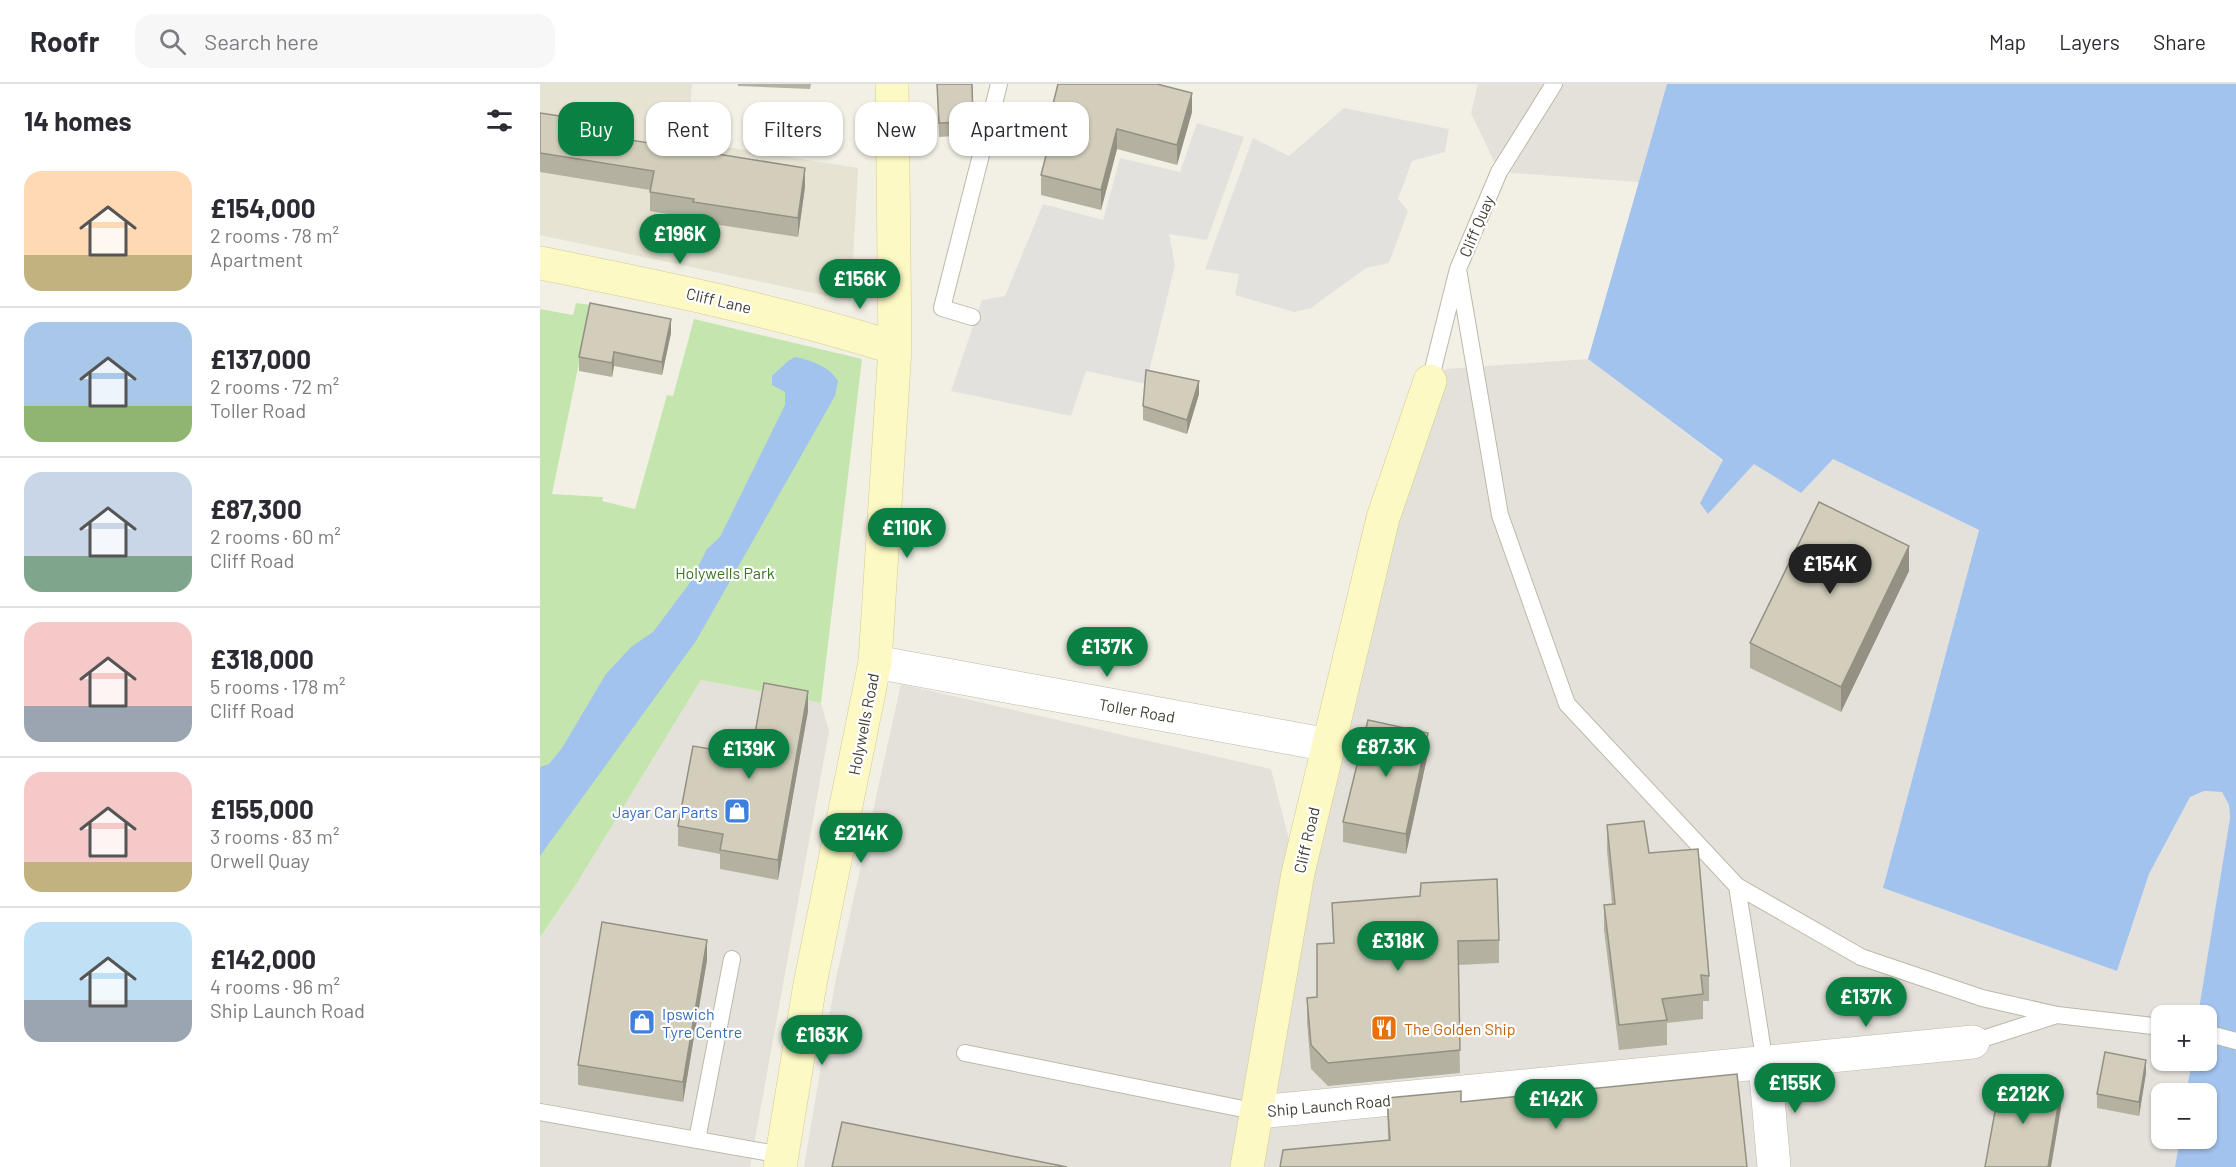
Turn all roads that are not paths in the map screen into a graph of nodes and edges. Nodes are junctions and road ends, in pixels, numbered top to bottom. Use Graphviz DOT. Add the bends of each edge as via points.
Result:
graph roads {
  1 [pos="892,84"];
  2 [pos="999,84"];
  3 [pos="1554,84"];
  4 [pos="540,263"];
  5 [pos="1458,269"];
  6 [pos="972,317"];
  7 [pos="895,348"];
  8 [pos="1430,381"];
  9 [pos="875,662"];
  10 [pos="1329,745"];
  11 [pos="1737,886"];
  12 [pos="732,959"];
  13 [pos="2057,1015"];
  14 [pos="2151,1026"];
  15 [pos="2217,1036"];
  16 [pos="2236,1041"];
  17 [pos="1973,1042"];
  18 [pos="965,1053"];
  19 [pos="1765,1064"];
  20 [pos="540,1112"];
  21 [pos="1258,1112"];
  22 [pos="697,1140"];
  23 [pos="781,1161"];
  24 [pos="1247,1167"];
  25 [pos="1774,1167"];
  1 -- 7 [label="street, Holywells Road"];
  2 -- 6 [label="lane" via="942,308"];
  3 -- 5 [label="lane, Cliff Quay" via="1499,172"];
  4 -- 7 [label="street, Cliff Lane" via="693,293 809,321"];
  5 -- 8 [label="lane, Cliff Quay"];
  5 -- 11 [label="lane" via="1500,515 1567,704"];
  7 -- 9 [label="street, Holywells Road"];
  8 -- 10 [label="street, Cliff Road" via="1383,518"];
  9 -- 10 [label="street, Toller Road"];
  9 -- 23 [label="street, Holywells Road" via="810,984"];
  10 -- 21 [label="street, Cliff Road" via="1298,873"];
  11 -- 13 [label="lane" via="1861,957 1982,998"];
  11 -- 19 [label="lane"];
  12 -- 22 [label="lane"];
  13 -- 14 [label="lane"];
  13 -- 17 [label="lane"];
  15 -- 16 [label="lane"];
  17 -- 19 [label="street, Ship Launch Road"];
  18 -- 21 [label="lane"];
  19 -- 21 [label="street, Ship Launch Road"];
  19 -- 25 [label="street"];
  20 -- 22 [label="lane"];
  21 -- 24 [label="street, Cliff Road"];
  22 -- 23 [label="lane"];
}
